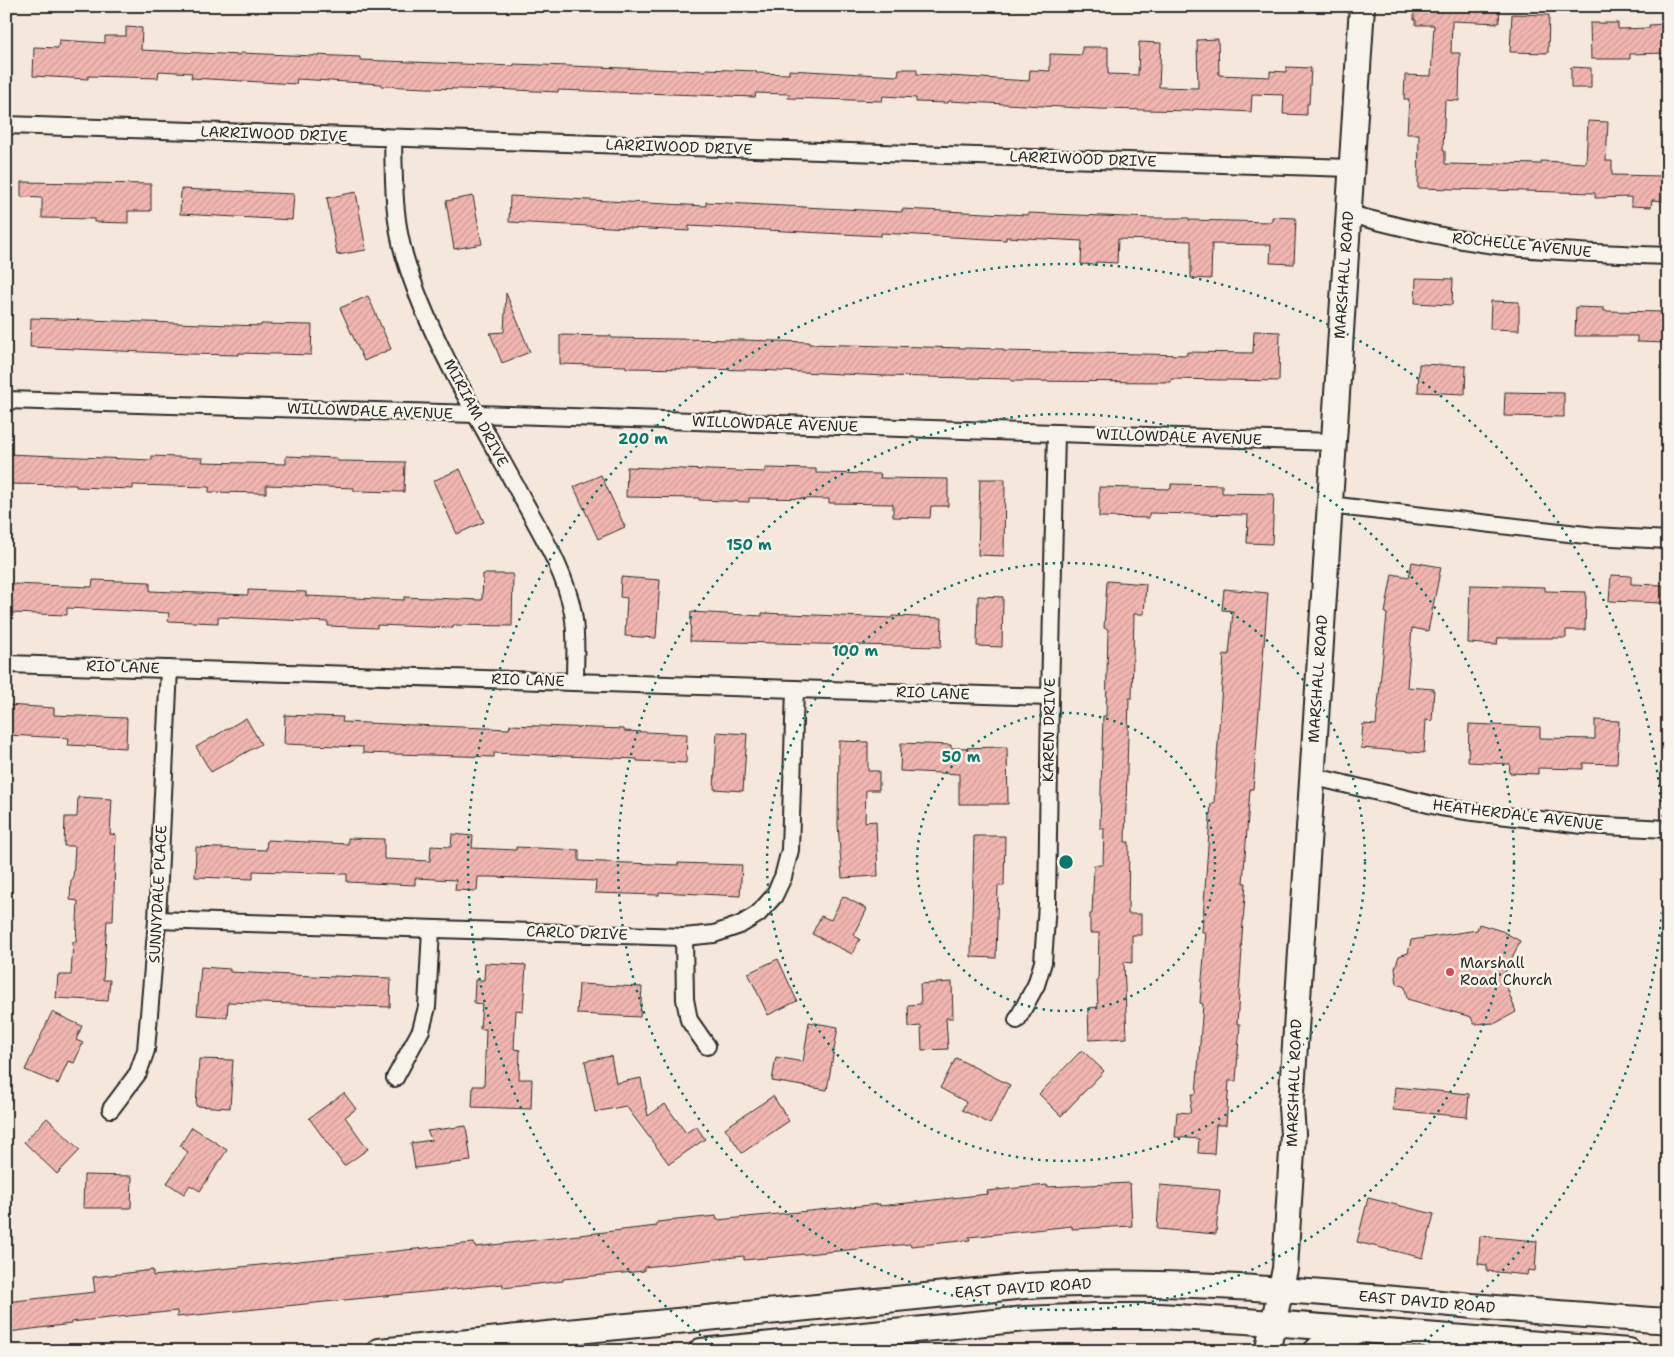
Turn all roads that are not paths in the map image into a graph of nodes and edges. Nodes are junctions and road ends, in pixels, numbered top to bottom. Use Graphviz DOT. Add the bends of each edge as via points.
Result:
graph roads {
  1 [pos="1362,6"];
  2 [pos="6,125"];
  3 [pos="394,138"];
  4 [pos="1351,168"];
  5 [pos="1348,214"];
  6 [pos="1668,256"];
  7 [pos="6,400"];
  8 [pos="476,414"];
  9 [pos="1056,434"];
  10 [pos="1333,442"];
  11 [pos="1329,505"];
  12 [pos="1668,540"];
  13 [pos="6,664"];
  14 [pos="169,668"];
  15 [pos="574,682"];
  16 [pos="795,689"];
  17 [pos="1050,697"];
  18 [pos="1311,776"];
  19 [pos="1668,829"];
  20 [pos="158,920"];
  21 [pos="431,930"];
  22 [pos="684,937"];
  23 [pos="1018,1020"];
  24 [pos="707,1046"];
  25 [pos="395,1078"];
  26 [pos="111,1109"];
  27 [pos="1280,1290"];
  28 [pos="1668,1321"];
  29 [pos="1273,1323"];
  30 [pos="1363,1330"];
  31 [pos="458,1347"];
  32 [pos="379,1351"];
  33 [pos="701,1351"];
  34 [pos="1268,1351"];
  35 [pos="1316,1351"];
  36 [pos="1628,1351"];
  1 -- 4 [label="street, MARSHALL ROAD"];
  2 -- 3 [label="street, LARRIWOOD DRIVE"];
  3 -- 4 [label="street, LARRIWOOD DRIVE"];
  3 -- 8 [label="street, MIRIAM DRIVE" via="394,203 404,257 420,302"];
  4 -- 5 [label="street, MARSHALL ROAD"];
  5 -- 6 [label="street, ROCHELLE AVENUE" via="1462,240 1504,246"];
  5 -- 10 [label="street, MARSHALL ROAD"];
  7 -- 8 [label="street, WILLOWDALE AVENUE"];
  8 -- 9 [label="street, WILLOWDALE AVENUE"];
  8 -- 15 [label="street, MIRIAM DRIVE" via="552,555 567,590 573,614"];
  9 -- 10 [label="street, WILLOWDALE AVENUE"];
  9 -- 17 [label="street, KAREN DRIVE"];
  10 -- 11 [label="street, MARSHALL ROAD"];
  11 -- 12 [label="street" via="1594,536"];
  11 -- 18 [label="street, MARSHALL ROAD"];
  13 -- 14 [label="street, RIO LANE"];
  14 -- 15 [label="street, RIO LANE"];
  14 -- 20 [label="street, SUNNYDALE PLACE"];
  15 -- 16 [label="street, RIO LANE"];
  16 -- 17 [label="street, RIO LANE"];
  16 -- 22 [label="street, CARLO DRIVE" via="790,850 783,877 774,896 758,914 740,926 714,934"];
  17 -- 23 [label="street, KAREN DRIVE" via="1043,962"];
  18 -- 19 [label="street, HEATHERDALE AVENUE" via="1472,812 1583,825"];
  18 -- 27 [label="street, MARSHALL ROAD" via="1291,1107 1293,1134 1286,1259"];
  20 -- 21 [label="street, CARLO DRIVE"];
  20 -- 26 [label="street, SUNNYDALE PLACE" via="146,1050 138,1072"];
  21 -- 22 [label="street, CARLO DRIVE"];
  21 -- 25 [label="street" via="427,1008 421,1030"];
  22 -- 24 [label="street" via="685,999 689,1020"];
  27 -- 28 [label="street, EAST DAVID ROAD"];
  27 -- 29 [label="street, MARSHALL ROAD"];
  27 -- 31 [label="street, EAST DAVID ROAD" via="1133,1283 1025,1286"];
  29 -- 30 [label="street, EAST DAVID ROAD"];
  29 -- 33 [label="street, EAST DAVID ROAD" via="1159,1316 1025,1318"];
  29 -- 34 [label="street, MARSHALL ROAD"];
  30 -- 35 [label="street" via="1327,1341"];
  30 -- 36 [label="street, EAST DAVID ROAD"];
  31 -- 32 [label="street, EAST DAVID ROAD"];
}
